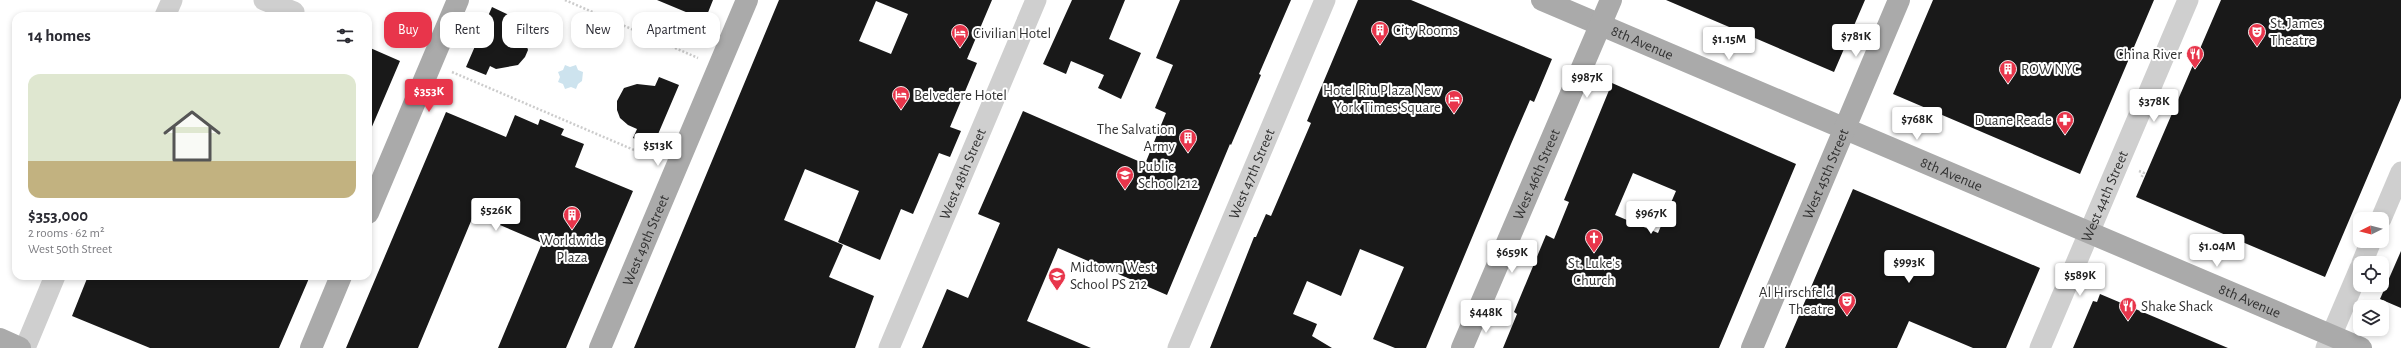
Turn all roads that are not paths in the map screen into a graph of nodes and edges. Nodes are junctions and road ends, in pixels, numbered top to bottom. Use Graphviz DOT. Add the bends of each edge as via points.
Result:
graph roads {
  1 [pos="172,0"];
  2 [pos="264,0"];
  3 [pos="458,0"];
  4 [pos="747,0"];
  5 [pos="1036,0"];
  6 [pos="1325,0"];
  7 [pos="1542,0"];
  8 [pos="1611,0"];
  9 [pos="1899,0"];
  10 [pos="2188,0"];
  11 [pos="167,12"];
  12 [pos="294,12"];
  13 [pos="1600,25"];
  14 [pos="1844,129"];
  15 [pos="2401,172"];
  16 [pos="372,204"];
  17 [pos="2384,212"];
  18 [pos="2089,232"];
  19 [pos="53,280"];
  20 [pos="339,280"];
  21 [pos="2353,284"];
  22 [pos="0,339"];
  23 [pos="2328,342"];
  24 [pos="20,348"];
  25 [pos="25,348"];
  26 [pos="311,348"];
  27 [pos="600,348"];
  28 [pos="889,348"];
  29 [pos="1178,348"];
  30 [pos="1462,348"];
  31 [pos="1752,348"];
  32 [pos="2040,348"];
  33 [pos="2361,348"];
  1 -- 11 [label="street"];
  2 -- 12 [label="street"];
  3 -- 16 [label="main road"];
  4 -- 27 [label="main road, West 49th Street"];
  5 -- 28 [label="street, West 48th Street"];
  6 -- 29 [label="street, West 47th Street"];
  7 -- 13 [label="main road, 8th Avenue"];
  8 -- 13 [label="main road, West 46th Street"];
  9 -- 14 [label="main road, West 45th Street"];
  10 -- 18 [label="street, West 44th Street"];
  13 -- 14 [label="main road, 8th Avenue"];
  13 -- 30 [label="main road, West 46th Street"];
  14 -- 18 [label="main road, 8th Avenue"];
  14 -- 31 [label="main road, West 45th Street"];
  15 -- 17 [label="street"];
  18 -- 23 [label="main road, 8th Avenue"];
  18 -- 32 [label="street, West 44th Street"];
  19 -- 25 [label="street"];
  20 -- 26 [label="main road"];
  21 -- 23 [label="street"];
  22 -- 24 [label="main road"];
  23 -- 33 [label="main road, 8th Avenue"];
}
